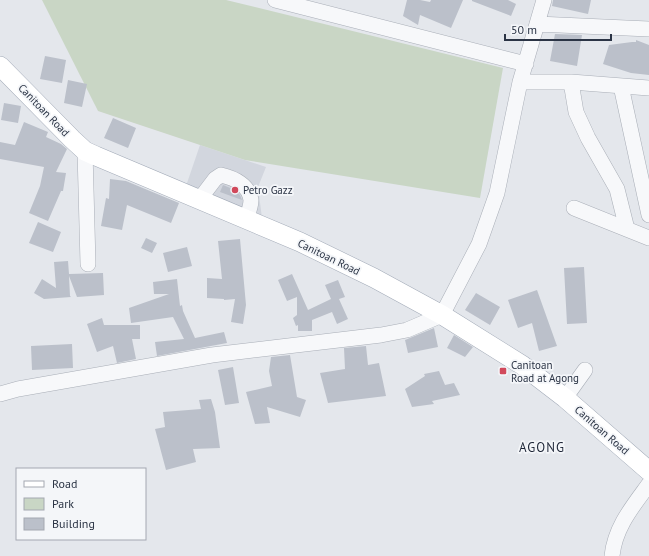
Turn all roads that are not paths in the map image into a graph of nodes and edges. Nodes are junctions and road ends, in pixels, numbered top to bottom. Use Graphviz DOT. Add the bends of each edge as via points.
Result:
graph roads {
  1 [pos="275,0"];
  2 [pos="544,0"];
  3 [pos="537,24"];
  4 [pos="649,30"];
  5 [pos="526,64"];
  6 [pos="0,66"];
  7 [pos="520,82"];
  8 [pos="571,82"];
  9 [pos="621,86"];
  10 [pos="649,88"];
  11 [pos="86,151"];
  12 [pos="200,200"];
  13 [pos="574,208"];
  14 [pos="649,215"];
  15 [pos="246,219"];
  16 [pos="627,229"];
  17 [pos="649,238"];
  18 [pos="88,264"];
  19 [pos="442,315"];
  20 [pos="585,370"];
  21 [pos="0,394"];
  22 [pos="566,398"];
  23 [pos="649,471"];
  24 [pos="649,484"];
  25 [pos="612,556"];
  1 -- 5 [label="street"];
  2 -- 3 [label="street"];
  3 -- 4 [label="street"];
  3 -- 5 [label="street"];
  5 -- 7 [label="street"];
  6 -- 11 [label="main road, Canitoan Road"];
  7 -- 8 [label="street"];
  7 -- 19 [label="street" via="497,193 479,244"];
  8 -- 9 [label="street"];
  8 -- 16 [label="street" via="576,112 617,189"];
  9 -- 10 [label="street"];
  9 -- 14 [label="street"];
  11 -- 12 [label="main road, Canitoan Road"];
  11 -- 18 [label="street"];
  12 -- 15 [label="main road, Canitoan Road"];
  12 -- 15 [label="street" via="215,179 221,175 231,177 246,190 251,201"];
  13 -- 16 [label="street"];
  15 -- 19 [label="main road, Canitoan Road" via="374,278"];
  16 -- 17 [label="street"];
  19 -- 21 [label="street" via="407,330 381,335 212,355"];
  19 -- 22 [label="main road, Canitoan Road" via="522,365"];
  20 -- 22 [label="street"];
  22 -- 23 [label="main road, Canitoan Road"];
  24 -- 25 [label="street" via="621,524"];
}
